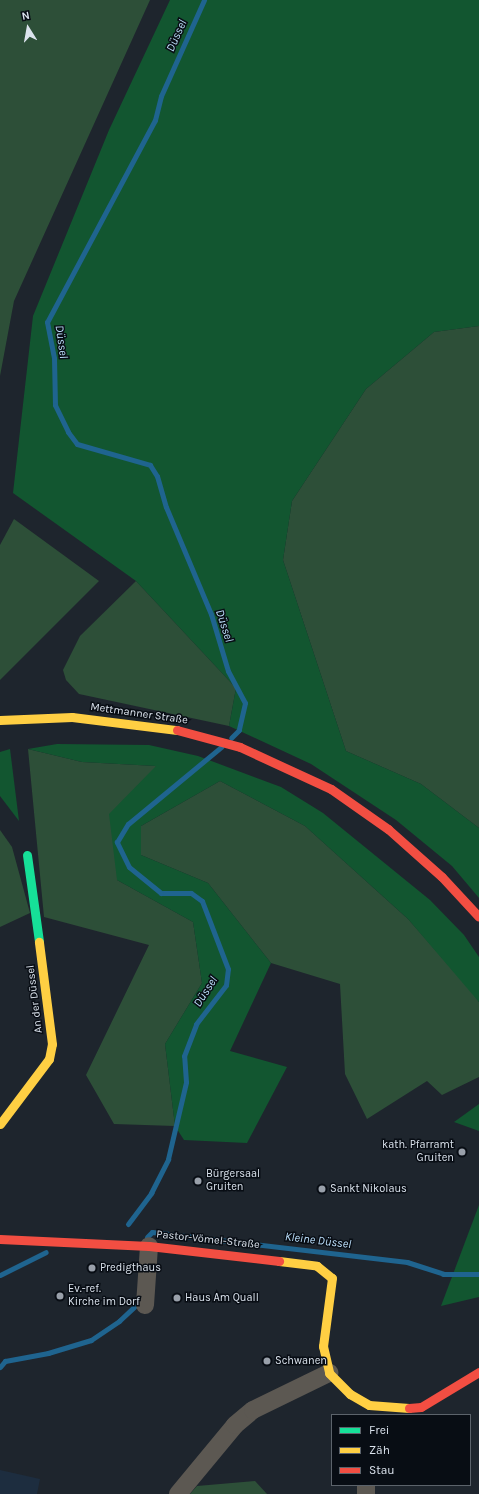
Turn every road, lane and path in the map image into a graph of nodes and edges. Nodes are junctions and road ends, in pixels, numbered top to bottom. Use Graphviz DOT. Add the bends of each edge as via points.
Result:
graph roads {
  1 [pos="0,720"];
  2 [pos="27,855"];
  3 [pos="479,917"];
  4 [pos="0,1124"];
  5 [pos="0,1239"];
  6 [pos="149,1246"];
  7 [pos="146,1305"];
  8 [pos="479,1372"];
  9 [pos="329,1373"];
  10 [pos="368,1410"];
  11 [pos="178,1494"];
  1 -- 3 [label="street, Mettmanner Straße" via="72,717 174,729 240,747 284,765 360,808 415,851"];
  2 -- 4 [label="street, An der Düssel" via="52,1044 49,1059"];
  5 -- 6 [label="street, Pastor-Vömel-Straße"];
  6 -- 7 [label="street"];
  6 -- 9 [label="street, Pastor-Vömel-Straße" via="304,1264 326,1270 332,1278 333,1288 323,1346"];
  8 -- 10 [label="street" via="421,1407"];
  9 -- 10 [label="street"];
  9 -- 11 [label="street" via="253,1410 235,1425"];
}
